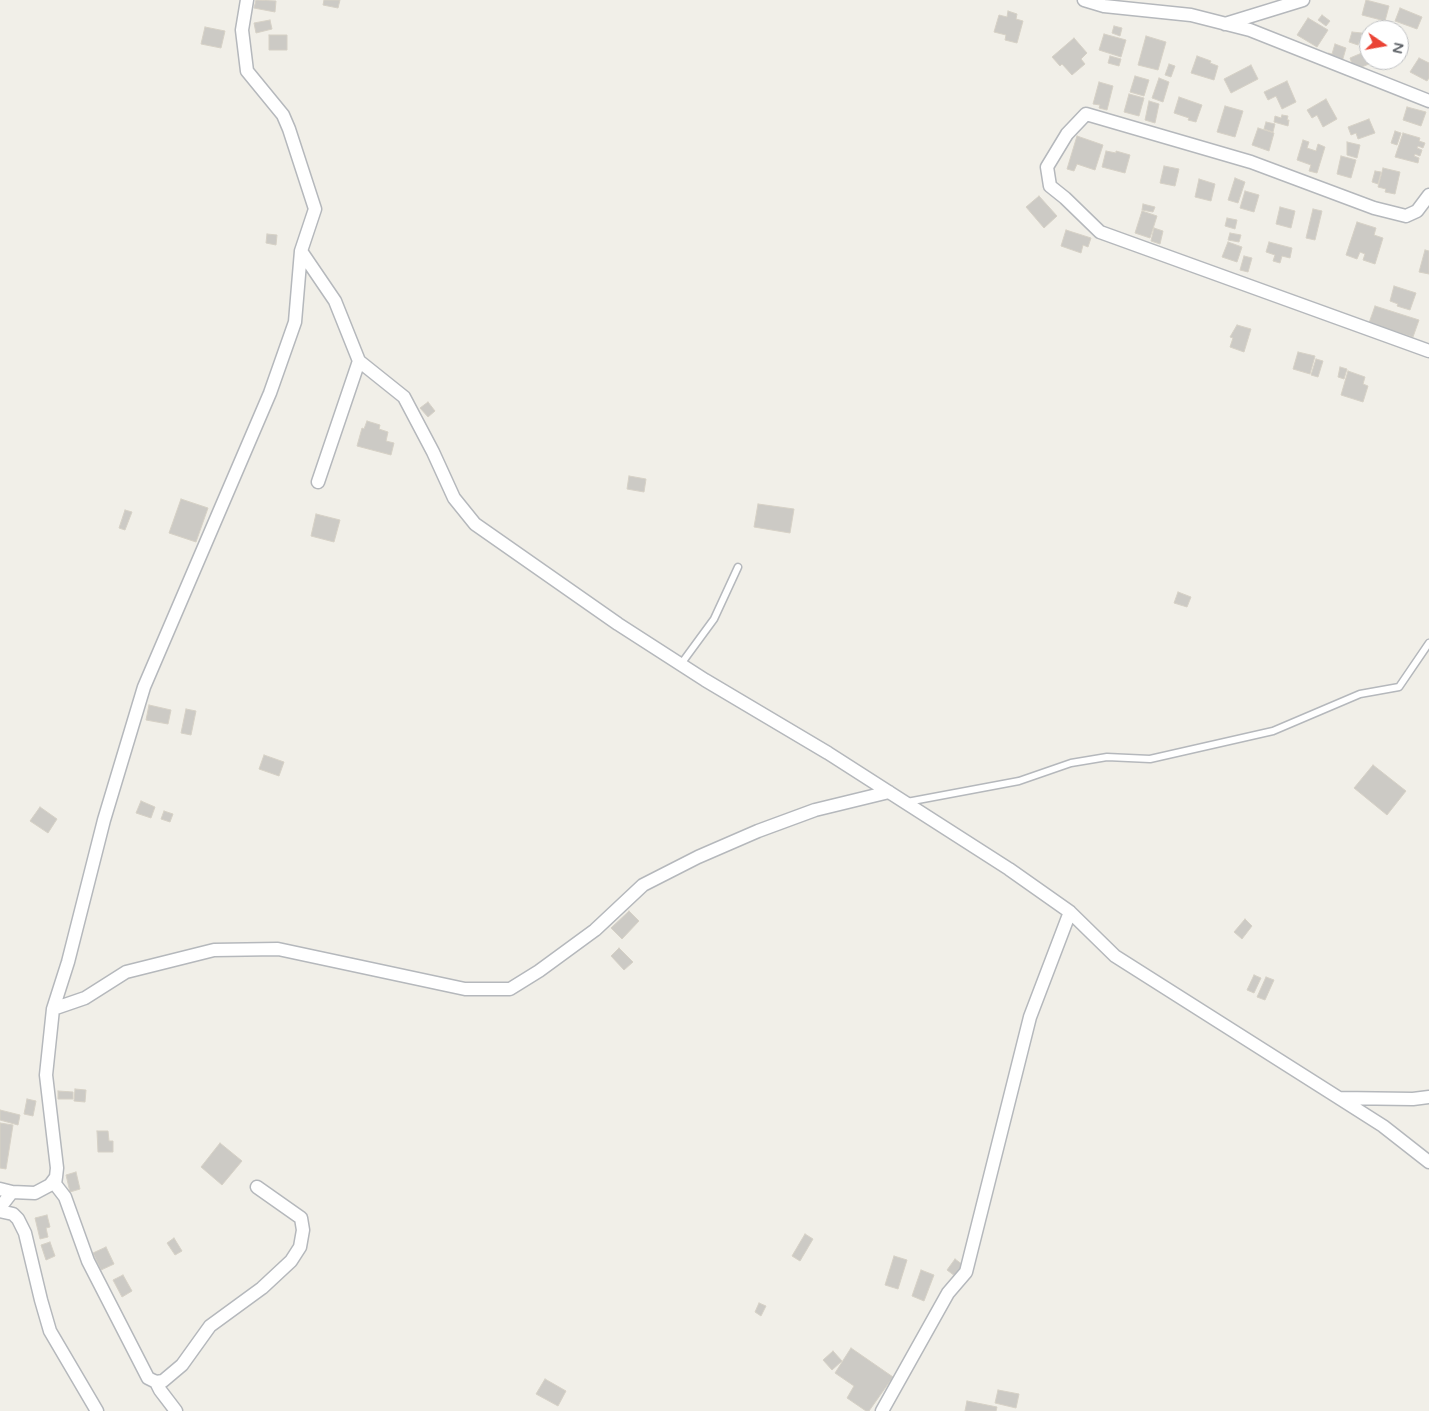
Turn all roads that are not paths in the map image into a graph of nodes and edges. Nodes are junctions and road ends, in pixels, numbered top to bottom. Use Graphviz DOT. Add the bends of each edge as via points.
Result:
graph roads {
  1 [pos="247,0"];
  2 [pos="1084,0"];
  3 [pos="1304,0"];
  4 [pos="1224,24"];
  5 [pos="1429,102"];
  6 [pos="1429,195"];
  7 [pos="301,251"];
  8 [pos="1429,351"];
  9 [pos="359,361"];
  10 [pos="318,482"];
  11 [pos="738,568"];
  12 [pos="1429,644"];
  13 [pos="681,664"];
  14 [pos="889,792"];
  15 [pos="906,803"];
  16 [pos="1070,912"];
  17 [pos="53,1009"];
  18 [pos="1429,1097"];
  19 [pos="1339,1098"];
  20 [pos="1429,1162"];
  21 [pos="56,1177"];
  22 [pos="256,1187"];
  23 [pos="6,1191"];
  24 [pos="0,1211"];
  25 [pos="156,1382"];
  26 [pos="97,1411"];
  27 [pos="176,1411"];
  28 [pos="882,1411"];
  1 -- 7 [label="street" via="242,30 247,71 283,114 315,209"];
  2 -- 4 [label="street" via="1104,6 1191,15"];
  3 -- 4 [label="street"];
  4 -- 5 [label="street" via="1250,30"];
  6 -- 8 [label="street" via="1417,210 1406,216 1374,208 1251,162 1086,114 1066,134 1047,167 1050,186 1100,232"];
  7 -- 9 [label="street" via="335,301"];
  7 -- 17 [label="street" via="295,322 270,393 144,687"];
  9 -- 10 [label="street"];
  9 -- 13 [label="street" via="404,397 454,498 475,524"];
  11 -- 13 [label="lane" via="714,619"];
  12 -- 15 [label="lane" via="1399,687 1360,694 1273,731 1150,759 1107,757 1071,763 1019,780"];
  13 -- 14 [label="street"];
  14 -- 15 [label="street"];
  14 -- 17 [label="street" via="815,810 758,830 643,885 595,930 510,989 465,989 278,949 214,950 126,972 85,998"];
  15 -- 16 [label="street"];
  16 -- 19 [label="street" via="1115,956"];
  16 -- 28 [label="street" via="1030,1016 966,1272 948,1292"];
  17 -- 21 [label="street" via="46,1075"];
  18 -- 19 [label="street"];
  19 -- 20 [label="street" via="1383,1126"];
  21 -- 23 [label="street" via="50,1185 35,1193"];
  21 -- 25 [label="street" via="55,1184 65,1198 88,1261 148,1378"];
  22 -- 25 [label="street" via="301,1218 300,1247 291,1261 262,1288 210,1326 182,1365 163,1381"];
  23 -- 24 [label="street"];
  24 -- 26 [label="street" via="13,1214 25,1232 50,1331"];
  25 -- 27 [label="street"];
}
